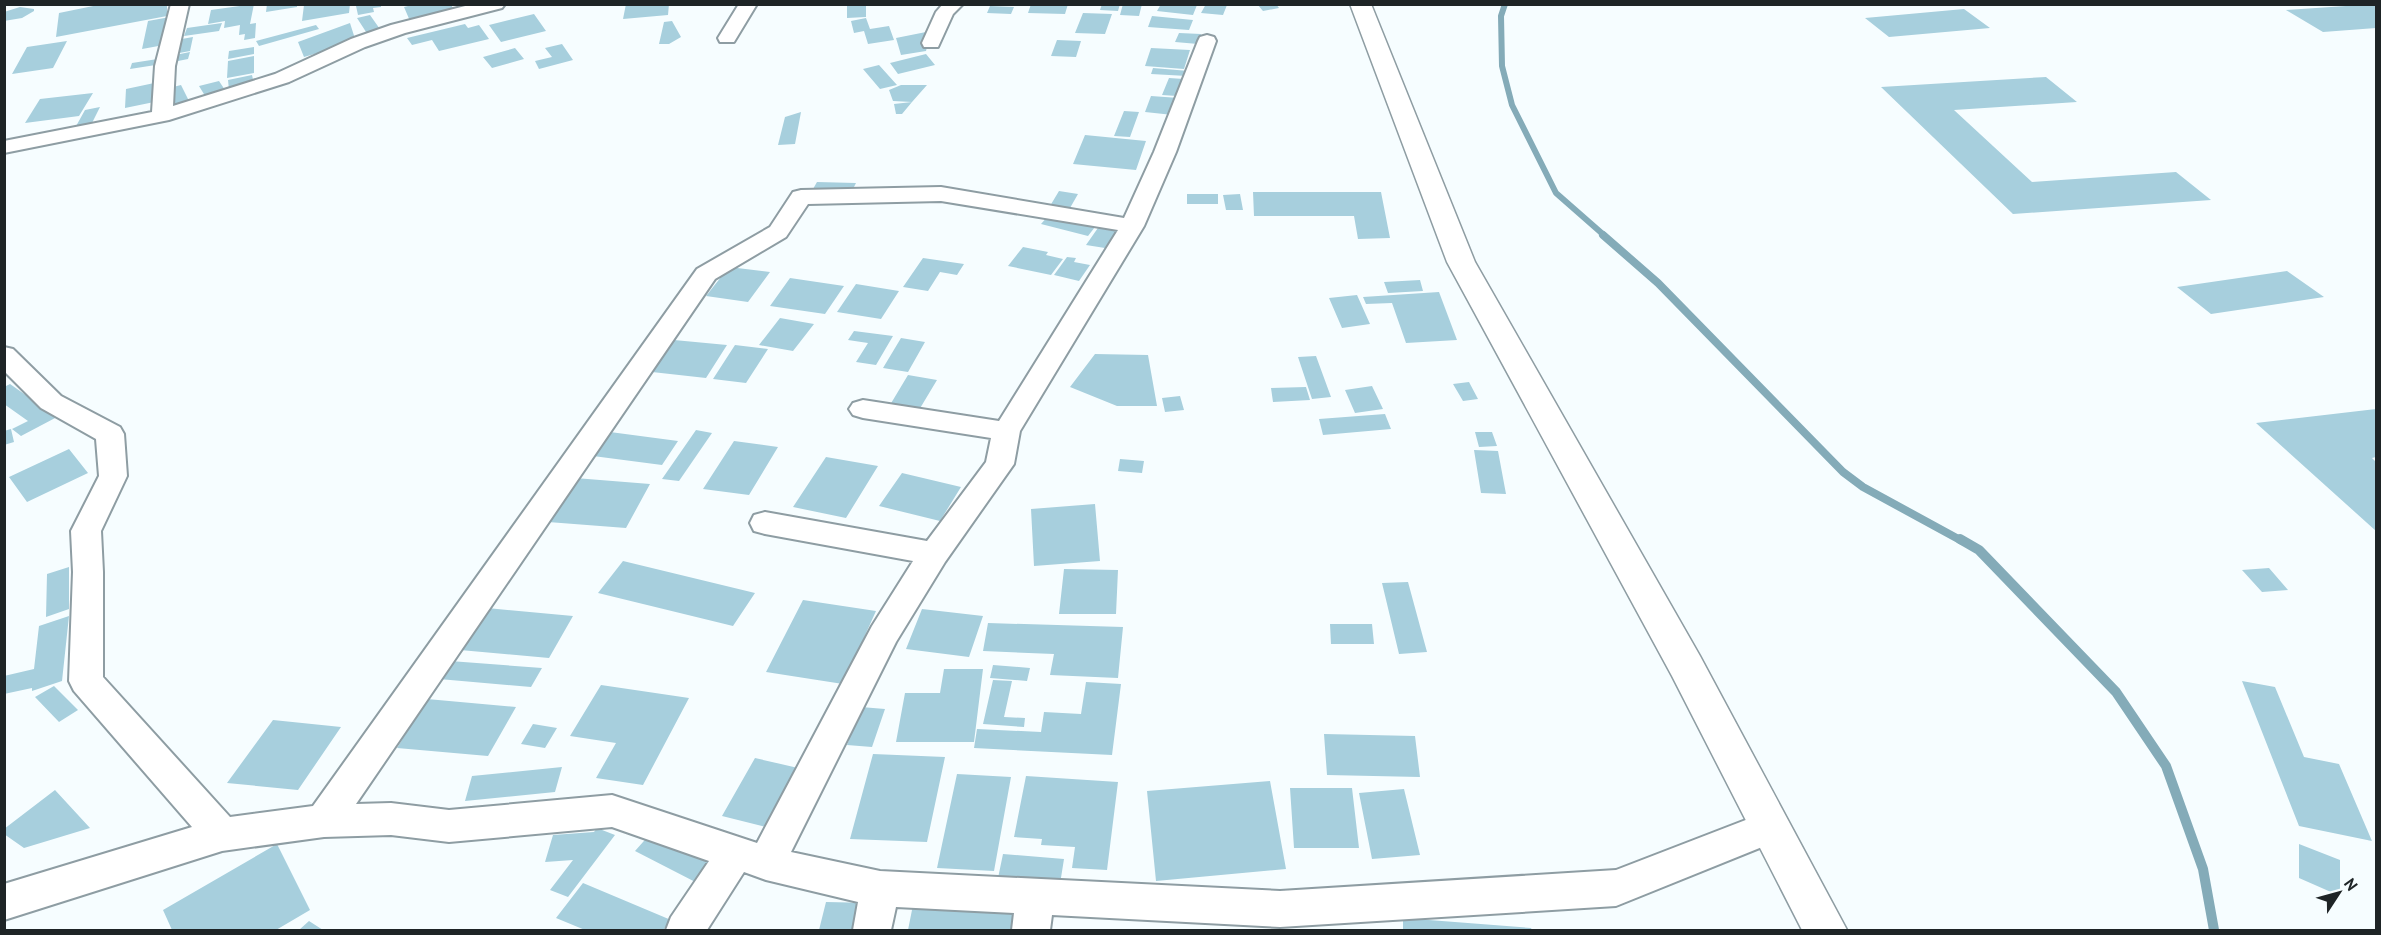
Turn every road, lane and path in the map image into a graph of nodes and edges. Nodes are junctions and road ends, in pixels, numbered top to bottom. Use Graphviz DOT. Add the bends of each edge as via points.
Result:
graph roads {
  1 [pos="180,4"];
  2 [pos="496,4"];
  3 [pos="748,4"];
  4 [pos="954,4"];
  5 [pos="1360,4"];
  6 [pos="727,38"];
  7 [pos="1207,41"];
  8 [pos="931,43"];
  9 [pos="162,116"];
  10 [pos="4,147"];
  11 [pos="1132,226"];
  12 [pos="4,355"];
  13 [pos="863,409"];
  14 [pos="1006,431"];
  15 [pos="765,523"];
  16 [pos="934,554"];
  17 [pos="324,821"];
  18 [pos="1769,827"];
  19 [pos="222,835"];
  20 [pos="750,859"];
  21 [pos="880,889"];
  22 [pos="4,902"];
  23 [pos="1033,914"];
  24 [pos="1296,919"];
  25 [pos="685,930"];
  26 [pos="872,930"];
  27 [pos="1825,930"];
  1 -- 9 [label="street" via="165,66"];
  2 -- 9 [label="street" via="398,29 282,78"];
  3 -- 6 [label="street"];
  4 -- 8 [label="street" via="945,12"];
  5 -- 18 [label="main road" via="1461,262 1686,667"];
  7 -- 11 [label="street"];
  9 -- 10 [label="street"];
  11 -- 14 [label="street"];
  11 -- 17 [label="street" via="940,194 801,196 778,232 706,274"];
  12 -- 19 [label="street" via="51,402 110,434 113,476 86,531 86,681"];
  13 -- 14 [label="street"];
  14 -- 16 [label="street" via="1000,464"];
  15 -- 16 [label="street"];
  16 -- 20 [label="street"];
  17 -- 19 [label="street"];
  17 -- 20 [label="street" via="391,819 449,826 612,811"];
  18 -- 24 [label="street" via="1616,888"];
  18 -- 27 [label="main road"];
  19 -- 22 [label="street"];
  20 -- 21 [label="street"];
  20 -- 25 [label="street"];
  21 -- 23 [label="street"];
  21 -- 26 [label="street"];
  23 -- 24 [label="street"];
}
